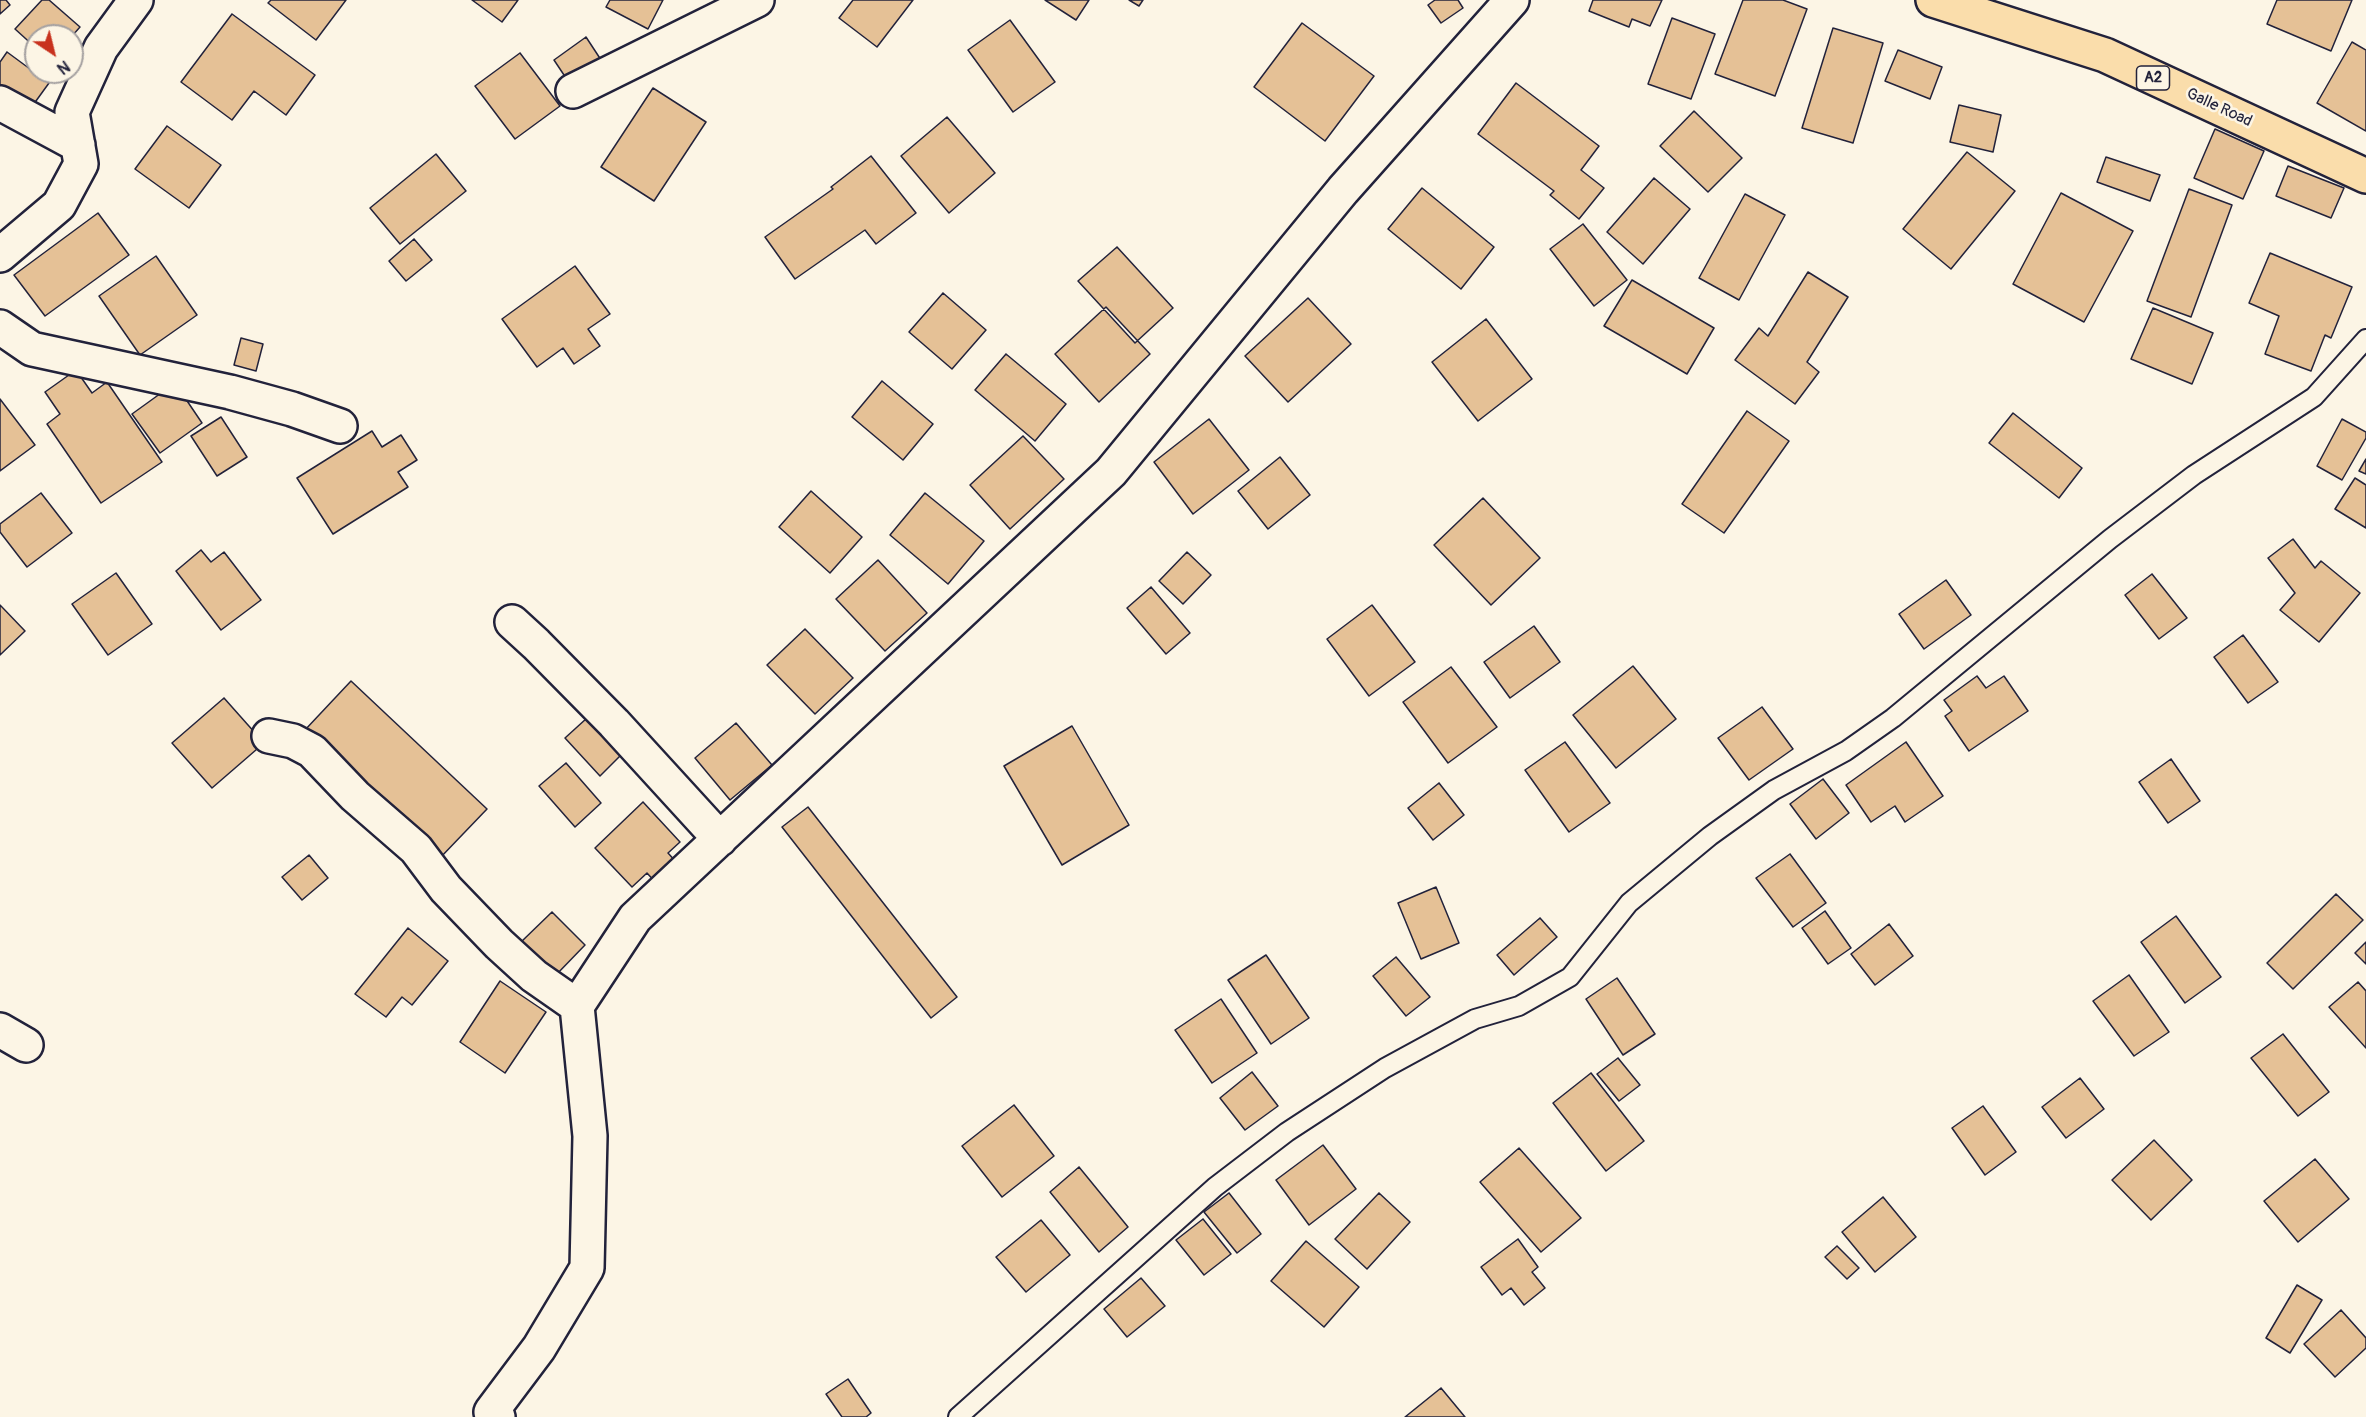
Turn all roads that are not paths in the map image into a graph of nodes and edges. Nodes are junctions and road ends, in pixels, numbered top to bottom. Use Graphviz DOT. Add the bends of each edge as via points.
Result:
graph roads {
  1 [pos="136,0"];
  2 [pos="757,0"];
  3 [pos="1512,0"];
  4 [pos="1933,0"];
  5 [pos="573,91"];
  6 [pos="0,103"];
  7 [pos="78,145"];
  8 [pos="2366,176"];
  9 [pos="0,255"];
  10 [pos="0,327"];
  11 [pos="2366,339"];
  12 [pos="340,426"];
  13 [pos="512,622"];
  14 [pos="269,736"];
  15 [pos="720,839"];
  16 [pos="577,1006"];
  17 [pos="498,1417"];
  18 [pos="958,1417"];
  1 -- 7 [label="street" via="101,48 72,112"];
  2 -- 5 [label="street"];
  3 -- 15 [label="street" via="1343,190 1111,472"];
  4 -- 8 [label="highway, Galle Road / A2" via="2105,55"];
  6 -- 7 [label="street"];
  7 -- 9 [label="street" via="81,164 59,205"];
  10 -- 12 [label="street" via="32,349 230,392"];
  11 -- 18 [label="lane" via="2314,397 2194,475 1893,718 1846,751 1774,790 1710,836 1629,903 1570,977 1519,1006 1475,1019 1385,1068 1287,1132 1215,1187"];
  13 -- 15 [label="street" via="614,723"];
  14 -- 16 [label="street" via="293,741 312,752 416,849 446,890 499,944 534,976"];
  15 -- 16 [label="street" via="636,918"];
  16 -- 17 [label="street" via="590,1136 587,1268 539,1348 491,1412"];
}
